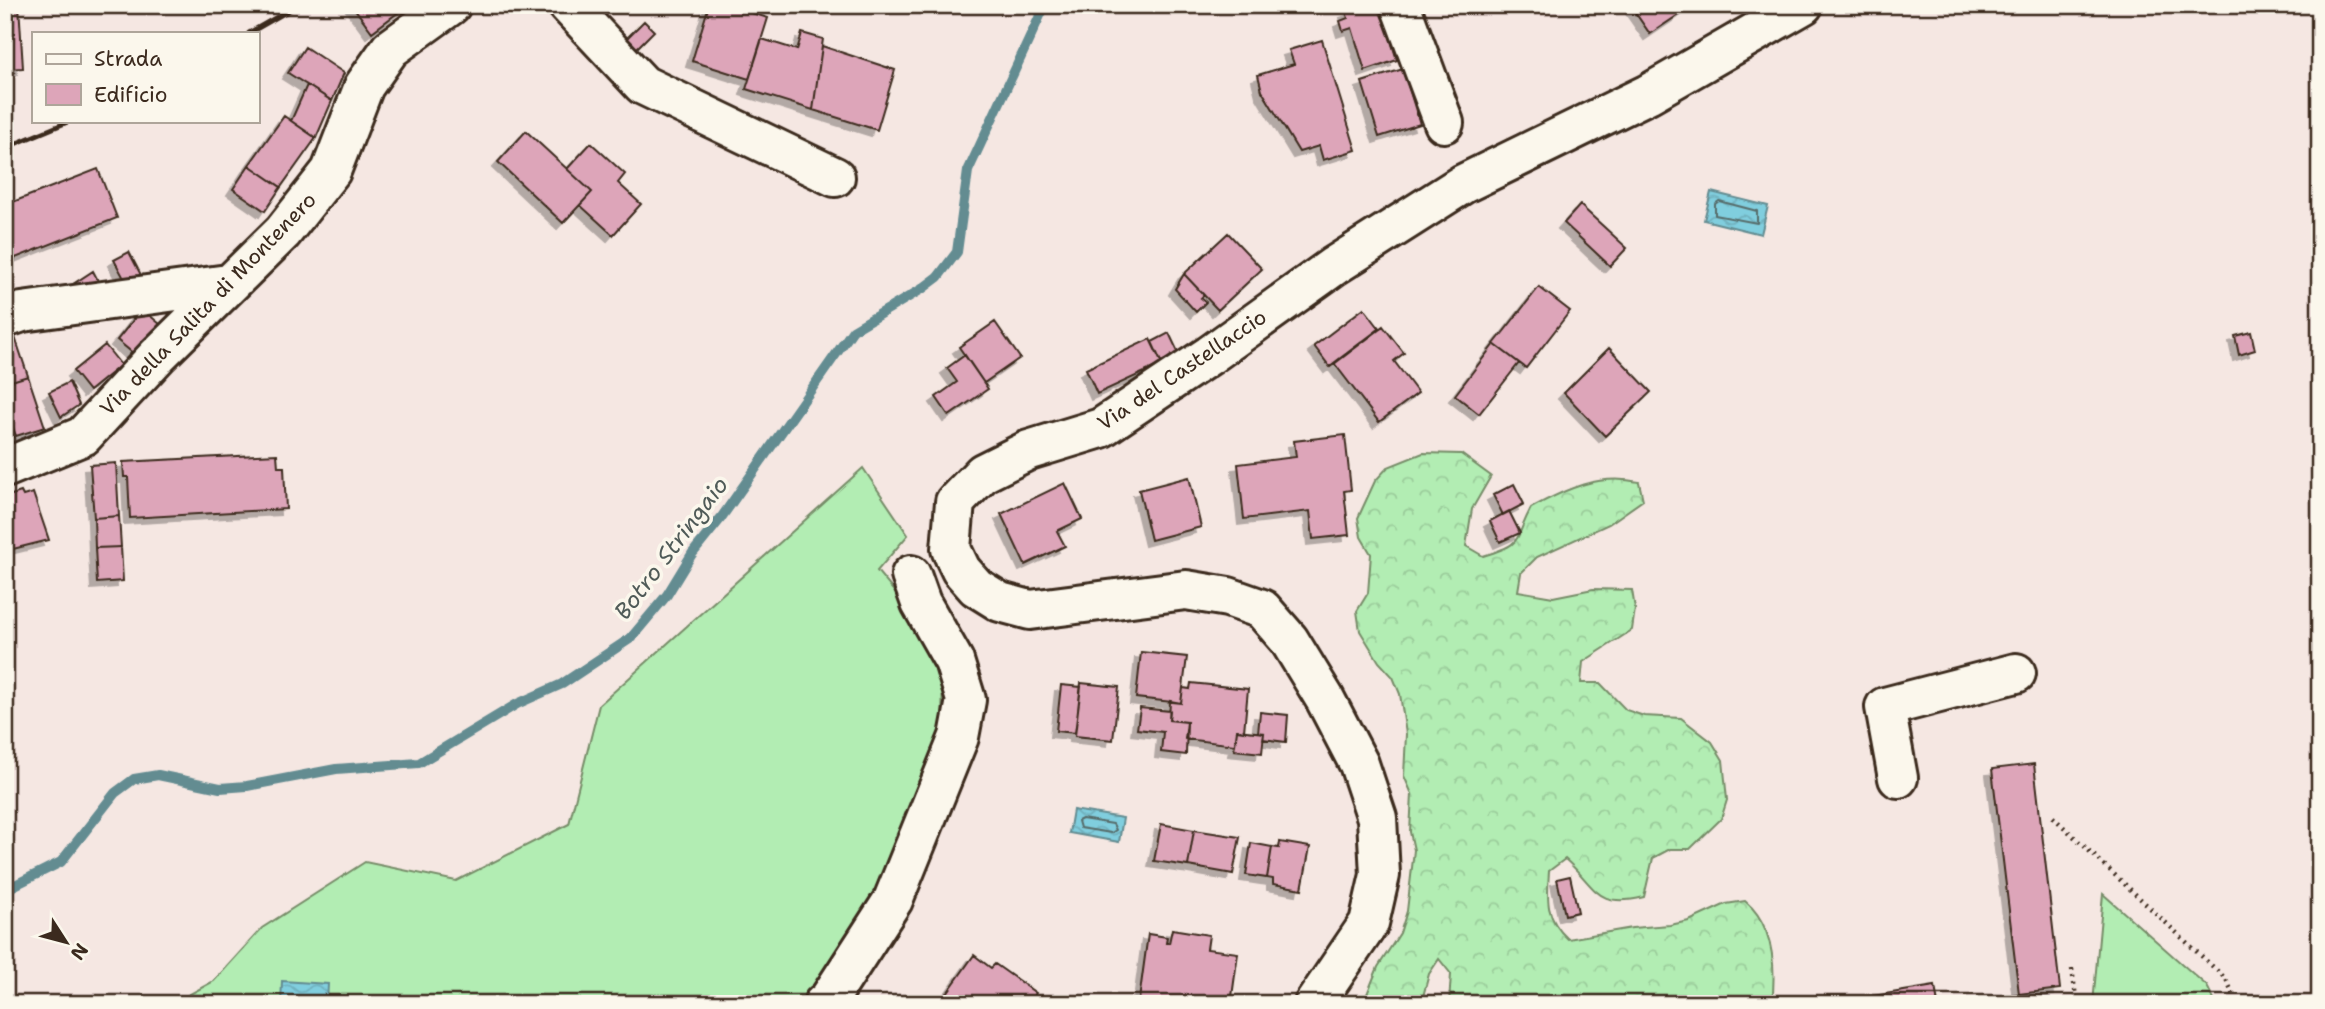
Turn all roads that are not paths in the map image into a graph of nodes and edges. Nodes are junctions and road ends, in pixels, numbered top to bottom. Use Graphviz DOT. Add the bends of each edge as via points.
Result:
graph roads {
  1 [pos="451,5"];
  2 [pos="568,5"];
  3 [pos="1400,5"];
  4 [pos="1803,5"];
  5 [pos="1444,123"];
  6 [pos="835,177"];
  7 [pos="228,284"];
  8 [pos="11,312"];
  9 [pos="5,468"];
  10 [pos="951,549"];
  11 [pos="2016,673"];
  12 [pos="1898,778"];
  13 [pos="823,1004"];
  14 [pos="1314,1004"];
  1 -- 7 [label="street, Via della Salita di Montenero" via="390,48 364,86 331,171 283,232"];
  2 -- 6 [label="street" via="643,85"];
  3 -- 5 [label="street"];
  4 -- 10 [label="street, Via del Castellaccio" via="1648,94 1463,184 1334,266 1101,428 1029,450 983,473 955,502"];
  7 -- 8 [label="street"];
  7 -- 9 [label="street, Via della Salita di Montenero" via="83,436"];
  10 -- 13 [label="street" via="902,580 954,661 966,700 959,737 893,900"];
  10 -- 14 [label="street" via="976,587 1000,602 1030,610 1186,590 1262,609 1289,640 1359,764 1377,818 1380,875 1369,923"];
  11 -- 12 [label="street" via="1885,707"];
}
